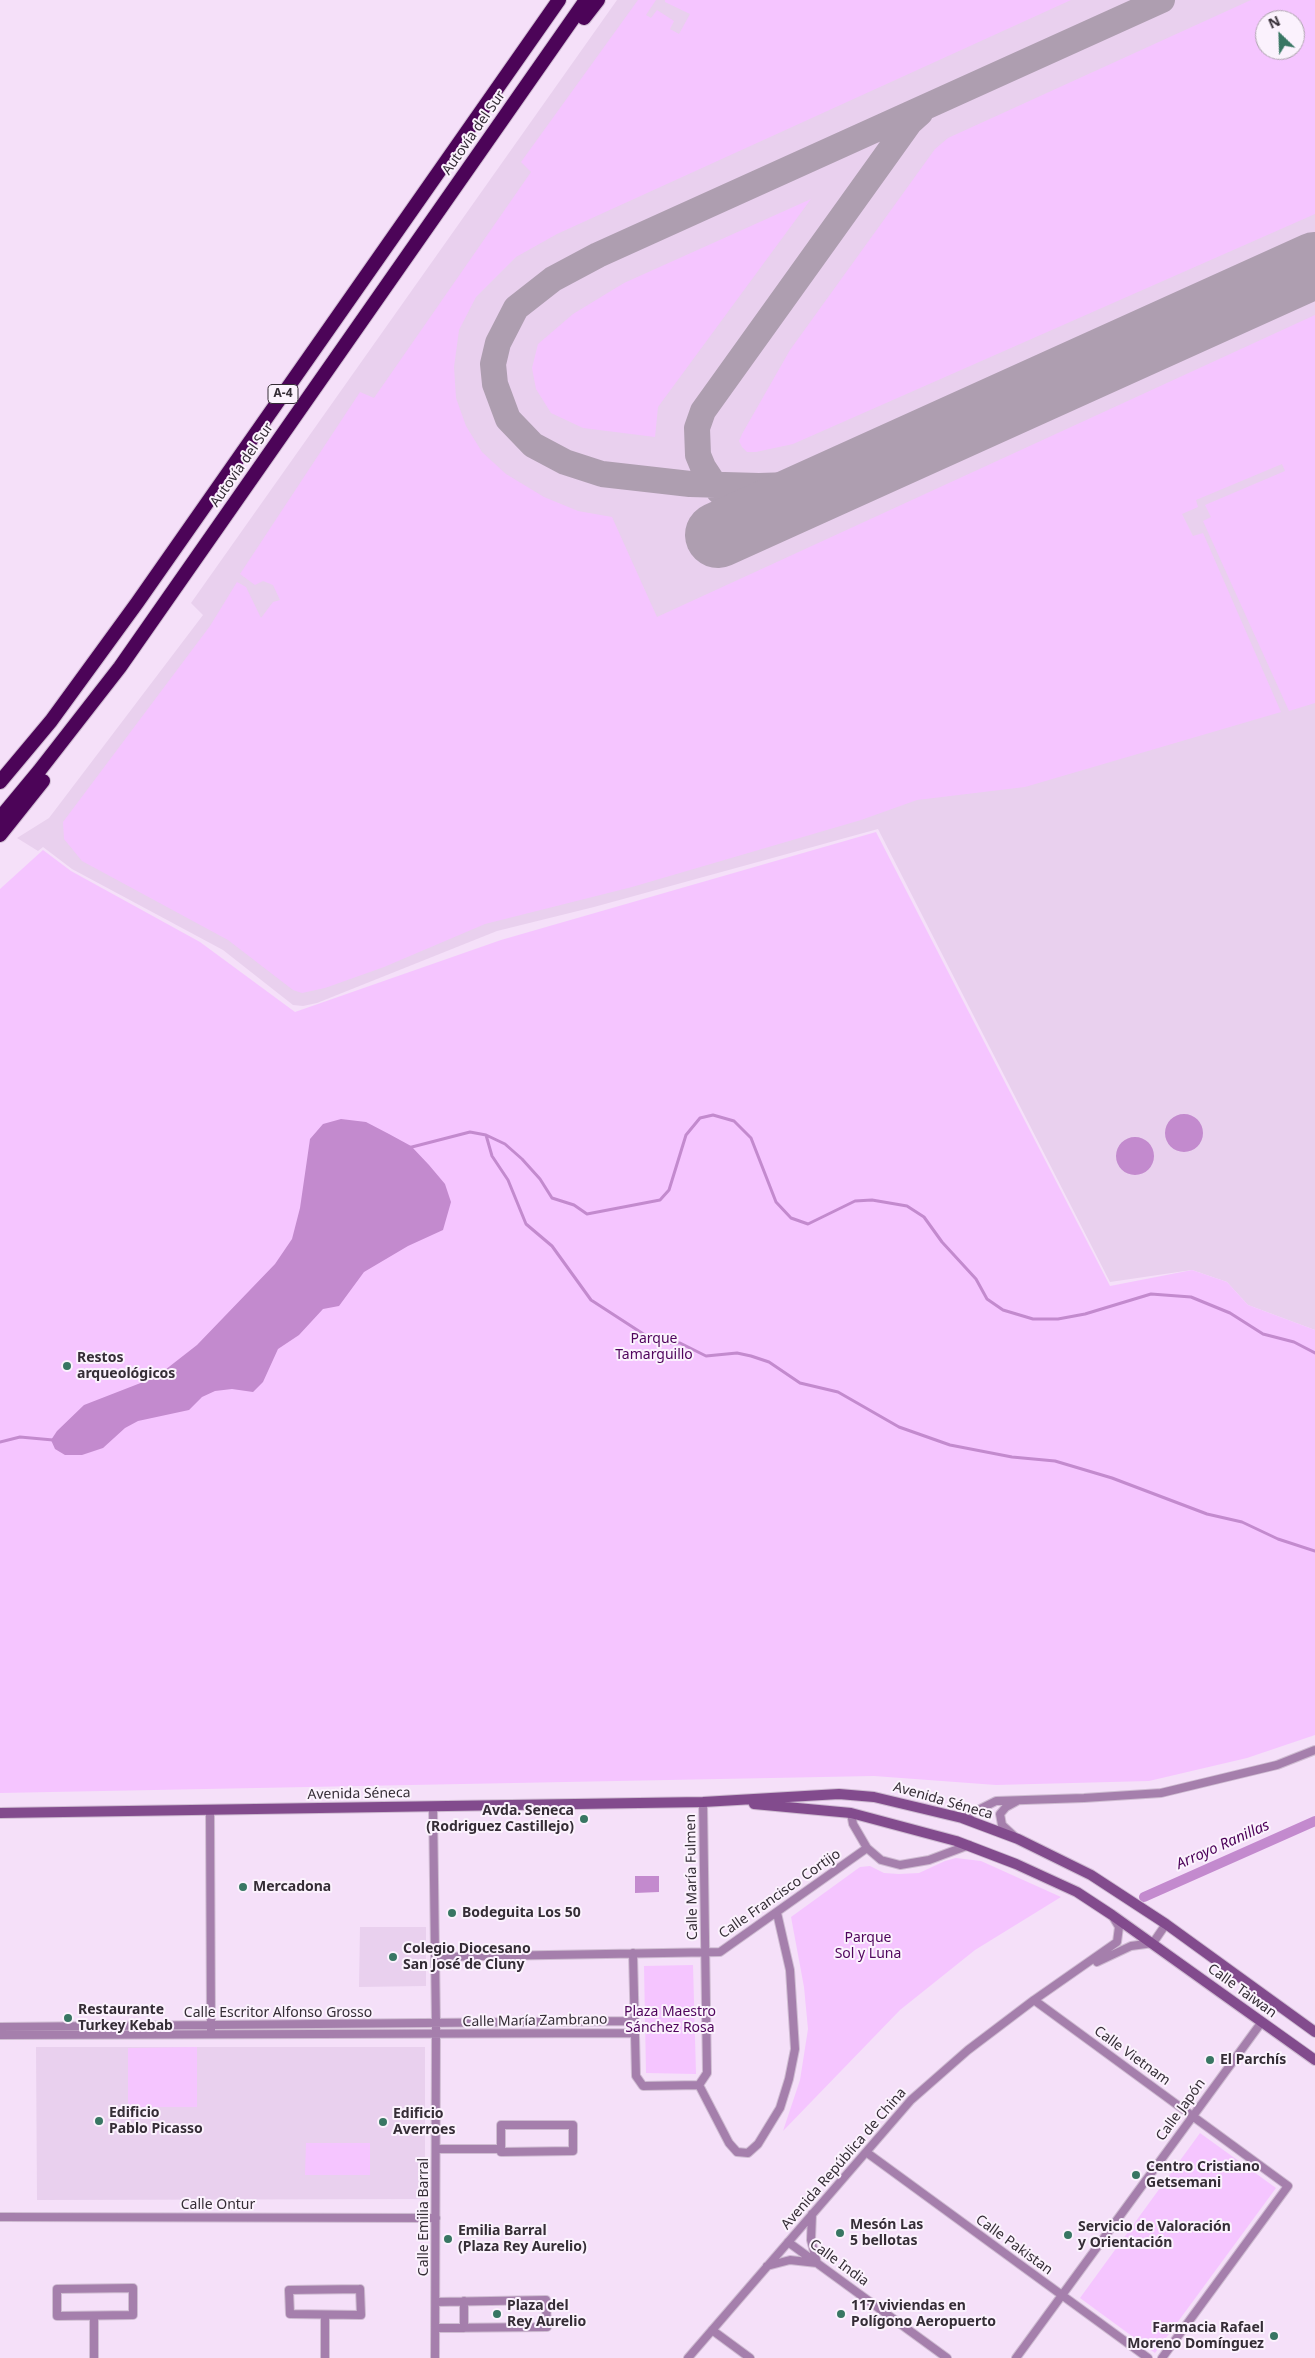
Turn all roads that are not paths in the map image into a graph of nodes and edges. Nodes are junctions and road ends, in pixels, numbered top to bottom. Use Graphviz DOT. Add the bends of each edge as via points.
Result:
graph roads {
  1 [pos="559,0"];
  2 [pos="586,0"];
  3 [pos="598,0"];
  4 [pos="463,178"];
  5 [pos="120,667"];
  6 [pos="0,782"];
  7 [pos="0,818"];
  8 [pos="0,835"];
  9 [pos="1315,1750"];
  10 [pos="1018,1800"];
  11 [pos="719,1801"];
  12 [pos="703,1802"];
  13 [pos="433,1807"];
  14 [pos="210,1810"];
  15 [pos="0,1813"];
  16 [pos="852,1813"];
  17 [pos="962,1818"];
  18 [pos="1018,1839"];
  19 [pos="969,1845"];
  20 [pos="867,1848"];
  21 [pos="777,1912"];
  22 [pos="1112,1915"];
  23 [pos="1166,1924"];
  24 [pos="1153,1943"];
  25 [pos="633,1953"];
  26 [pos="706,1953"];
  27 [pos="435,1957"];
  28 [pos="1063,1980"];
  29 [pos="1034,2000"];
  30 [pos="634,2021"];
  31 [pos="1261,2023"];
  32 [pos="436,2024"];
  33 [pos="211,2026"];
  34 [pos="0,2028"];
  35 [pos="1315,2032"];
  36 [pos="635,2033"];
  37 [pos="211,2034"];
  38 [pos="0,2035"];
  39 [pos="436,2035"];
  40 [pos="1315,2060"];
  41 [pos="700,2085"];
  42 [pos="1192,2117"];
  43 [pos="436,2149"];
  44 [pos="501,2149"];
  45 [pos="866,2152"];
  46 [pos="812,2214"];
  47 [pos="0,2217"];
  48 [pos="436,2218"];
  49 [pos="788,2242"];
  50 [pos="817,2263"];
  51 [pos="767,2266"];
  52 [pos="1062,2295"];
  53 [pos="464,2301"];
  54 [pos="436,2302"];
  55 [pos="325,2315"];
  56 [pos="94,2316"];
  57 [pos="436,2328"];
  58 [pos="464,2328"];
  59 [pos="712,2330"];
  60 [pos="94,2358"];
  61 [pos="325,2358"];
  62 [pos="435,2358"];
  63 [pos="688,2358"];
  64 [pos="750,2358"];
  65 [pos="947,2358"];
  66 [pos="1016,2358"];
  67 [pos="1148,2358"];
  68 [pos="1162,2358"];
  1 -- 6 [label="highway, Autovía del Sur / A-4" via="137,603 51,720"];
  2 -- 4 [label="highway, Autovía del Sur / A-4"];
  3 -- 4 [label="highway"];
  4 -- 5 [label="highway, Autovía del Sur / A-4"];
  5 -- 7 [label="highway, Autovía del Sur / A-4"];
  5 -- 8 [label="highway" via="47,776"];
  9 -- 10 [label="street" via="1276,1765 1161,1793"];
  10 -- 17 [label="street" via="996,1800"];
  10 -- 18 [label="street" via="1000,1814 1002,1826"];
  11 -- 12 [label="street, Avenida Séneca"];
  11 -- 16 [label="street, Avenida Séneca"];
  11 -- 17 [label="street, Avenida Séneca" via="839,1794 874,1797"];
  12 -- 13 [label="street, Avenida Séneca"];
  12 -- 26 [label="street, Calle María Fulmen"];
  13 -- 14 [label="street, Avenida Séneca"];
  13 -- 27 [label="street, Calle Emilia Barral"];
  14 -- 15 [label="street, Avenida Séneca"];
  14 -- 33 [label="street"];
  16 -- 19 [label="street, Avenida Séneca"];
  16 -- 20 [label="street" via="853,1824"];
  17 -- 18 [label="street, Avenida Séneca"];
  18 -- 23 [label="street, Avenida Séneca" via="1091,1875"];
  19 -- 20 [label="street" via="929,1860 900,1865 881,1860"];
  19 -- 22 [label="street, Avenida Séneca" via="1073,1890"];
  20 -- 21 [label="street, Calle Francisco Cortijo"];
  21 -- 26 [label="street, Calle Francisco Cortijo" via="720,1952"];
  21 -- 41 [label="street" via="790,1970 795,2049 780,2108 748,2154 737,2152 729,2143"];
  22 -- 24 [label="street, Avenida Séneca"];
  22 -- 28 [label="street, Avenida República de China" via="1119,1927 1117,1942"];
  23 -- 24 [label="street"];
  23 -- 35 [label="street, Calle Taiwan"];
  24 -- 28 [label="street, Avenida República de China" via="1131,1946"];
  24 -- 31 [label="street, Calle Taiwan"];
  25 -- 26 [label="street, Calle Francisco Cortijo"];
  25 -- 27 [label="street, Calle Francisco Cortijo"];
  25 -- 30 [label="street"];
  26 -- 41 [label="street" via="707,2073"];
  27 -- 32 [label="street, Calle Emilia Barral"];
  28 -- 29 [label="street, Avenida República de China"];
  29 -- 42 [label="street, Calle Vietnam"];
  29 -- 45 [label="street, Avenida República de China" via="968,2050 910,2100"];
  30 -- 32 [label="street, Calle María Zambrano"];
  30 -- 36 [label="street"];
  31 -- 40 [label="street, Calle Taiwan"];
  31 -- 42 [label="street, Calle Japón"];
  32 -- 33 [label="street, Calle Escritor Alfonso Grosso"];
  32 -- 39 [label="street, Calle Emilia Barral"];
  33 -- 34 [label="street, Calle Escritor Alfonso Grosso"];
  33 -- 37 [label="street"];
  36 -- 39 [label="street, Calle María Zambrano"];
  36 -- 41 [label="street" via="636,2076 643,2086"];
  37 -- 38 [label="street, Calle Escritor Alfonso Grosso"];
  37 -- 39 [label="street, Calle Escritor Alfonso Grosso"];
  39 -- 43 [label="street, Calle Emilia Barral"];
  42 -- 52 [label="street, Calle Japón"];
  42 -- 68 [label="street, Calle Vietnam" via="1288,2186"];
  43 -- 44 [label="street"];
  43 -- 48 [label="street, Calle Emilia Barral"];
  44 -- 44 [label="street" via="501,2152 573,2151 573,2125 501,2125"];
  45 -- 46 [label="street, Avenida República de China"];
  45 -- 52 [label="street, Calle Pakistan"];
  46 -- 49 [label="street, Avenida República de China"];
  46 -- 50 [label="street" via="811,2240"];
  47 -- 48 [label="street, Calle Ontur"];
  48 -- 54 [label="street, Calle Emilia Barral"];
  49 -- 50 [label="street, Calle India"];
  49 -- 51 [label="street, Avenida República de China"];
  50 -- 51 [label="street" via="790,2260"];
  50 -- 65 [label="street, Calle India"];
  51 -- 59 [label="street, Avenida República de China"];
  52 -- 66 [label="street, Calle Japón"];
  52 -- 67 [label="street, Calle Pakistan"];
  53 -- 54 [label="street"];
  53 -- 58 [label="street"];
  53 -- 58 [label="street" via="546,2300 547,2327"];
  54 -- 57 [label="street, Calle Emilia Barral"];
  55 -- 55 [label="street" via="360,2315 360,2289 289,2290 290,2314"];
  55 -- 61 [label="street"];
  56 -- 56 [label="street" via="133,2315 133,2288 56,2289 57,2316"];
  56 -- 60 [label="street"];
  57 -- 58 [label="street"];
  57 -- 62 [label="street, Calle Emilia Barral"];
  59 -- 63 [label="street, Avenida República de China"];
  59 -- 64 [label="street"];
}
